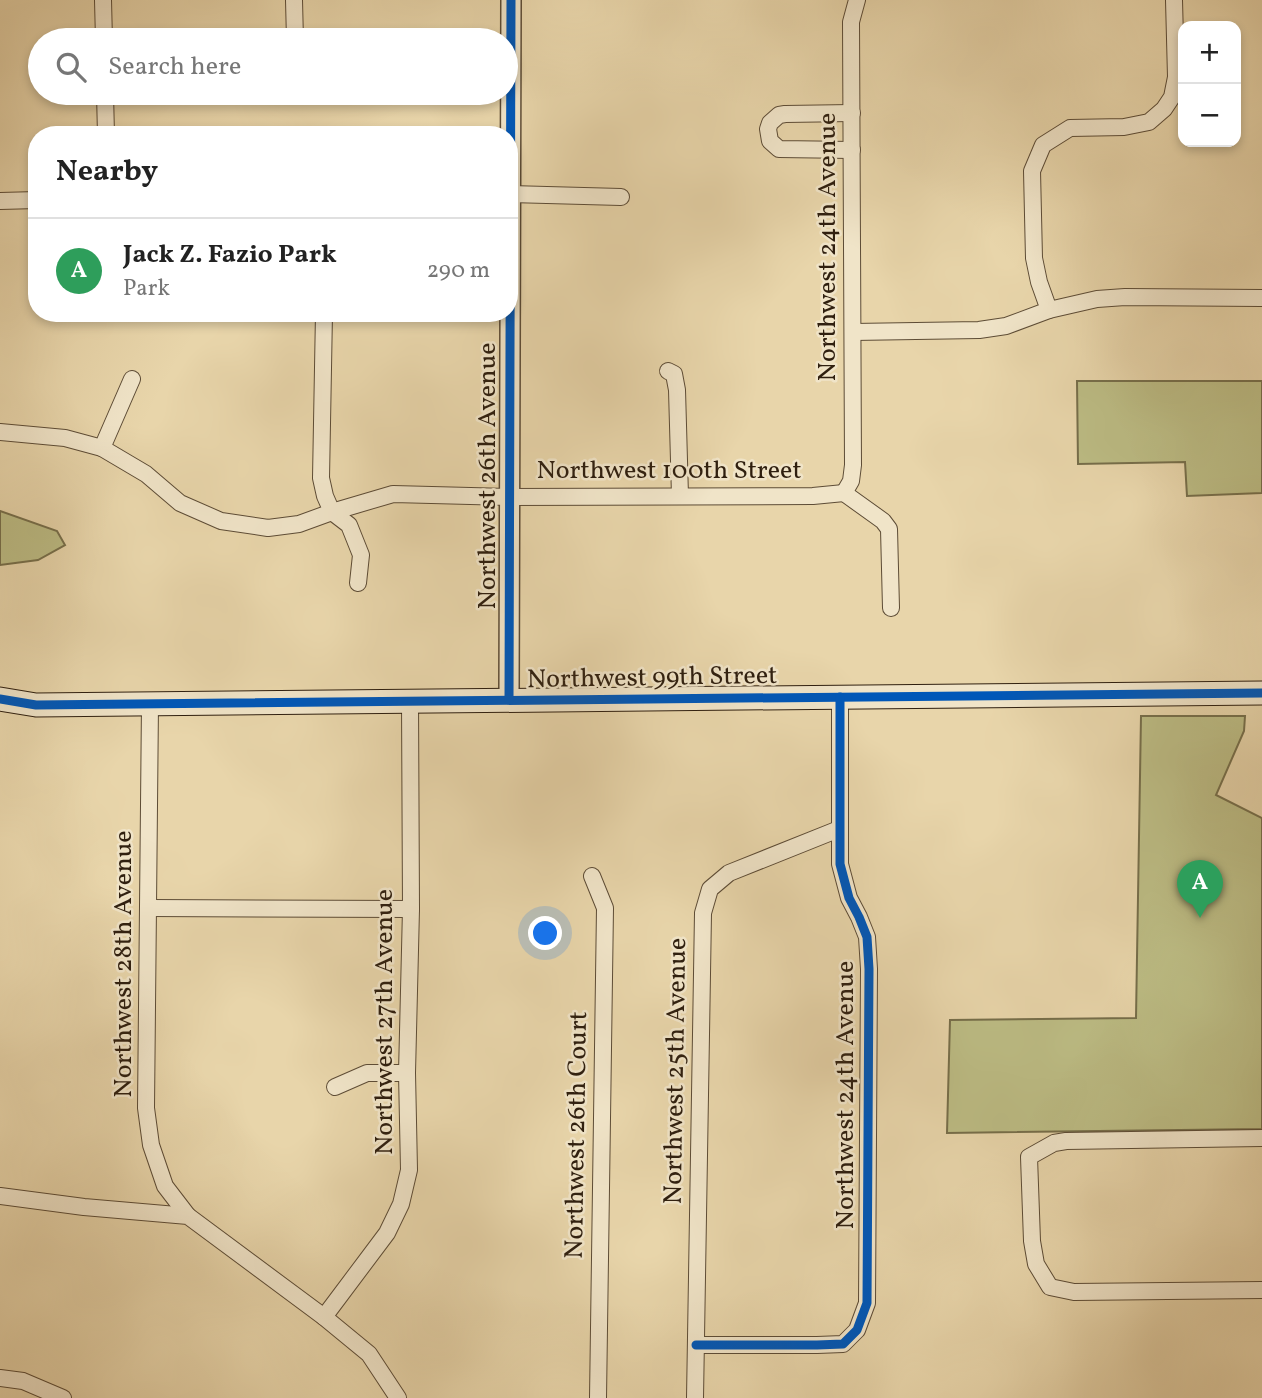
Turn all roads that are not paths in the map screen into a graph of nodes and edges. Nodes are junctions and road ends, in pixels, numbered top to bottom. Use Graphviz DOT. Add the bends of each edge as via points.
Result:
graph roads {
  1 [pos="103,0"];
  2 [pos="294,0"];
  3 [pos="511,0"];
  4 [pos="857,0"];
  5 [pos="1174,0"];
  6 [pos="104,28"];
  7 [pos="295,28"];
  8 [pos="511,28"];
  9 [pos="105,105"];
  10 [pos="510,105"];
  11 [pos="852,113"];
  12 [pos="106,126"];
  13 [pos="510,126"];
  14 [pos="852,150"];
  15 [pos="518,194"];
  16 [pos="621,197"];
  17 [pos="28,200"];
  18 [pos="0,201"];
  19 [pos="1262,298"];
  20 [pos="1049,310"];
  21 [pos="324,322"];
  22 [pos="510,322"];
  23 [pos="853,332"];
  24 [pos="668,371"];
  25 [pos="132,379"];
  26 [pos="0,432"];
  27 [pos="102,448"];
  28 [pos="844,493"];
  29 [pos="680,496"];
  30 [pos="509,497"];
  31 [pos="332,512"];
  32 [pos="359,583"];
  33 [pos="891,608"];
  34 [pos="1262,693"];
  35 [pos="840,697"];
  36 [pos="0,699"];
  37 [pos="509,700"];
  38 [pos="410,701"];
  39 [pos="150,704"];
  40 [pos="839,829"];
  41 [pos="592,876"];
  42 [pos="149,908"];
  43 [pos="411,909"];
  44 [pos="407,1073"];
  45 [pos="335,1087"];
  46 [pos="1262,1138"];
  47 [pos="0,1196"];
  48 [pos="188,1216"];
  49 [pos="1262,1290"];
  50 [pos="324,1317"];
  51 [pos="696,1345"];
  52 [pos="0,1378"];
  53 [pos="63,1398"];
  54 [pos="398,1398"];
  55 [pos="598,1398"];
  56 [pos="695,1398"];
  1 -- 6 [label="street"];
  2 -- 7 [label="street"];
  3 -- 8 [label="street, Northwest 26th Avenue"];
  4 -- 11 [label="street, Northwest 24th Avenue" via="851,22"];
  5 -- 20 [label="street" via="1176,78 1164,109 1149,122 1070,128 1043,145 1032,171 1034,257"];
  9 -- 12 [label="street"];
  10 -- 13 [label="street, Northwest 26th Avenue"];
  11 -- 14 [label="street, Northwest 24th Avenue"];
  11 -- 14 [label="street" via="785,114 774,118 768,129 770,141 779,149"];
  14 -- 23 [label="street, Northwest 24th Avenue"];
  15 -- 16 [label="street"];
  17 -- 18 [label="street"];
  19 -- 20 [label="street" via="1125,296"];
  20 -- 23 [label="street" via="1006,326 979,330"];
  21 -- 31 [label="street" via="321,478"];
  22 -- 30 [label="street, Northwest 26th Avenue"];
  23 -- 28 [label="street, Northwest 24th Avenue" via="853,465"];
  24 -- 29 [label="street" via="674,374 677,390"];
  25 -- 27 [label="street"];
  26 -- 27 [label="street, Northwest 100th Street" via="65,438"];
  27 -- 31 [label="street, Northwest 100th Street" via="146,474 180,503 221,521 268,528 299,524"];
  28 -- 29 [label="street, Northwest 100th Street"];
  28 -- 33 [label="street" via="889,529"];
  29 -- 30 [label="street, Northwest 100th Street"];
  30 -- 31 [label="street, Northwest 100th Street" via="393,494"];
  30 -- 37 [label="street, Northwest 26th Avenue"];
  31 -- 32 [label="street" via="349,526 361,555"];
  34 -- 35 [label="main road, Northwest 99th Street"];
  35 -- 37 [label="main road, Northwest 99th Street"];
  35 -- 40 [label="street, Northwest 24th Avenue"];
  36 -- 39 [label="main road, Northwest 99th Street" via="36,705"];
  37 -- 38 [label="main road, Northwest 99th Street"];
  38 -- 39 [label="main road, Northwest 99th Street"];
  38 -- 43 [label="street, Northwest 27th Avenue"];
  39 -- 42 [label="street, Northwest 28th Avenue"];
  40 -- 51 [label="street, Northwest 25th Avenue" via="729,873 710,889 703,913"];
  40 -- 51 [label="street, Northwest 24th Avenue" via="840,864 867,937 869,969 866,1303 857,1330 843,1344"];
  41 -- 55 [label="street, Northwest 26th Court" via="605,908"];
  42 -- 43 [label="street"];
  42 -- 48 [label="street, Northwest 28th Avenue" via="146,1108 165,1186"];
  43 -- 44 [label="street, Northwest 27th Avenue"];
  44 -- 45 [label="street" via="367,1073"];
  44 -- 50 [label="street, Northwest 27th Avenue" via="408,1170 401,1204 387,1233"];
  46 -- 49 [label="street" via="1066,1141 1029,1157 1032,1241 1036,1264 1050,1287 1074,1292"];
  47 -- 48 [label="street"];
  48 -- 50 [label="street, Northwest 28th Avenue"];
  50 -- 54 [label="street, Northwest 28th Avenue" via="369,1354"];
  51 -- 56 [label="street, Northwest 25th Avenue"];
  52 -- 53 [label="street" via="23,1381"];
}
